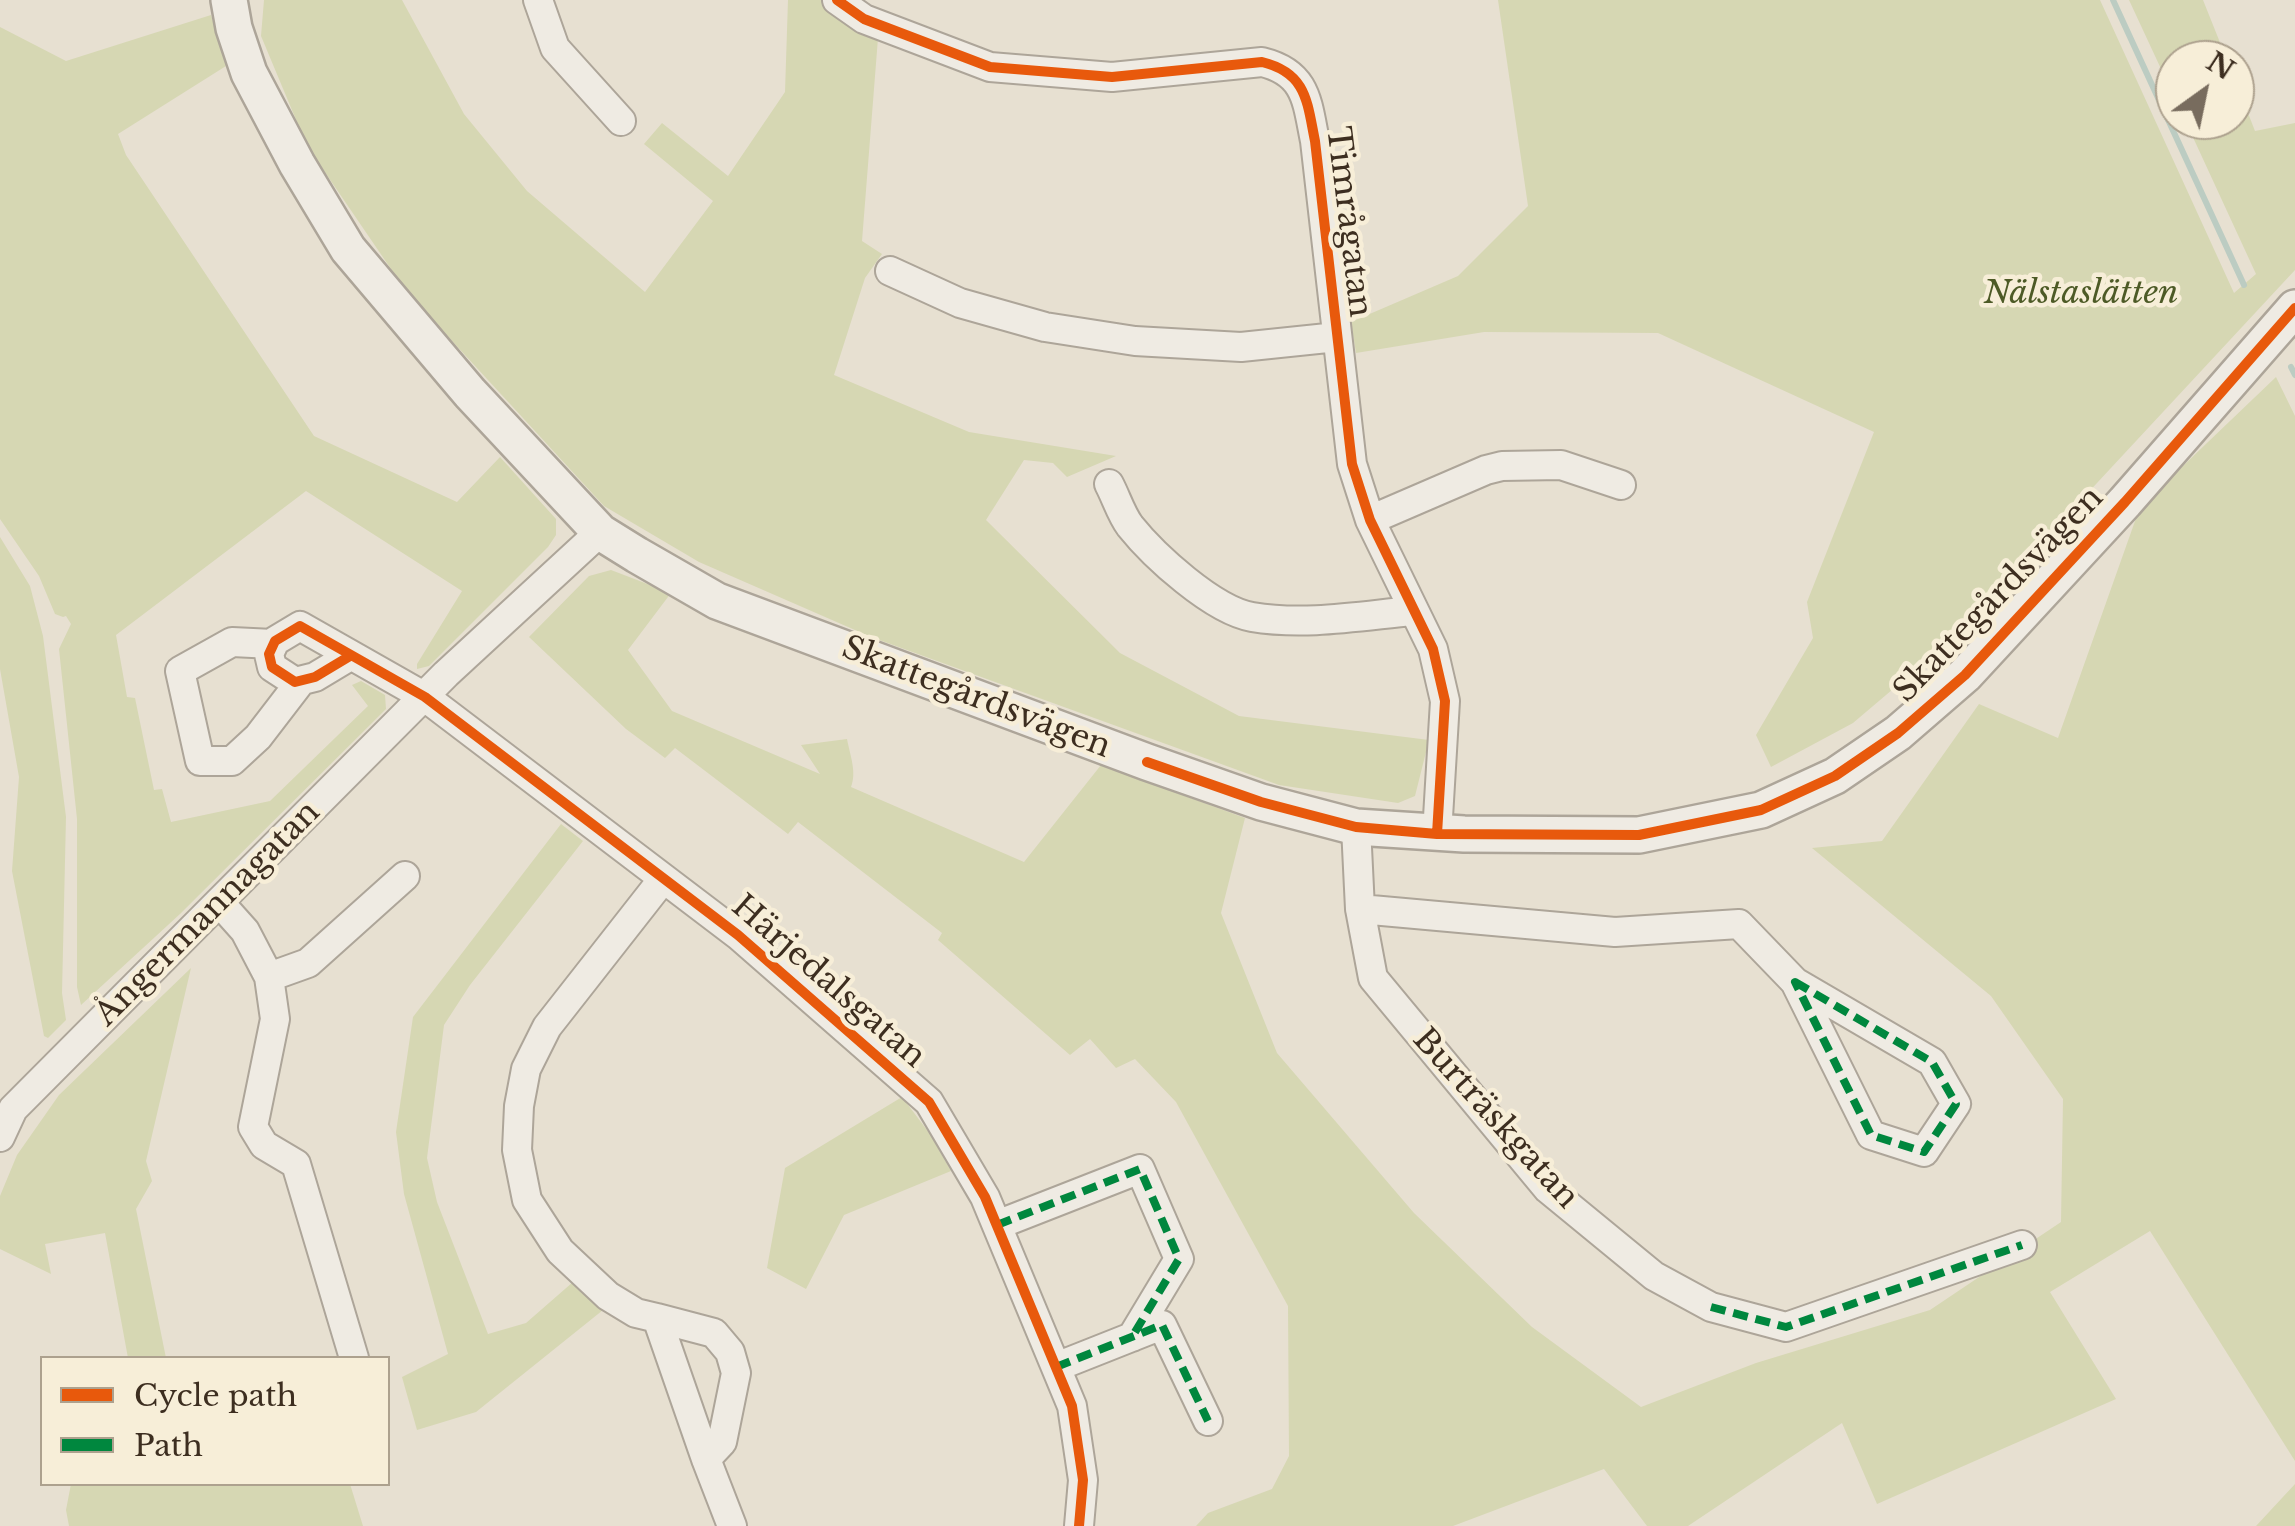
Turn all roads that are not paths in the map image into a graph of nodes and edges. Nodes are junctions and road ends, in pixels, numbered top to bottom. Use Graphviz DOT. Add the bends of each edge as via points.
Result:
graph roads {
  1 [pos="229,0"];
  2 [pos="538,0"];
  3 [pos="837,0"];
  4 [pos="621,121"];
  5 [pos="890,271"];
  6 [pos="2295,308"];
  7 [pos="1337,337"];
  8 [pos="1109,484"];
  9 [pos="1621,485"];
  10 [pos="1370,520"];
  11 [pos="600,532"];
  12 [pos="1414,611"];
  13 [pos="273,644"];
  14 [pos="350,656"];
  15 [pos="301,681"];
  16 [pos="425,697"];
  17 [pos="1356,826"];
  18 [pos="1438,834"];
  19 [pos="405,876"];
  20 [pos="663,879"];
  21 [pos="220,903"];
  22 [pos="1360,908"];
  23 [pos="269,977"];
  24 [pos="1795,982"];
  25 [pos="6,1104"];
  26 [pos="0,1137"];
  27 [pos="996,1225"];
  28 [pos="2022,1245"];
  29 [pos="658,1318"];
  30 [pos="1132,1337"];
  31 [pos="353,1356"];
  32 [pos="1056,1367"];
  33 [pos="1208,1422"];
  34 [pos="706,1459"];
  35 [pos="732,1526"];
  36 [pos="1080,1526"];
  1 -- 11 [label="street, Skattegårdsvägen" via="249,73 348,249"];
  2 -- 4 [label="street" via="555,48"];
  3 -- 7 [label="street, Timrågatan" via="864,18 990,66 1112,77 1262,62 1290,74 1305,92 1315,141"];
  5 -- 7 [label="street" via="960,304 1135,341 1241,346"];
  6 -- 18 [label="street, Skattegårdsvägen" via="1965,675 1835,776 1761,810 1639,835"];
  7 -- 10 [label="street, Timrågatan" via="1352,464"];
  8 -- 12 [label="street" via="1128,524 1184,581 1248,617 1302,621"];
  9 -- 10 [label="street" via="1561,465 1502,466"];
  10 -- 12 [label="street, Timrågatan"];
  11 -- 16 [label="street, Ångermannagatan"];
  11 -- 17 [label="street, Skattegårdsvägen" via="717,600 1147,762"];
  12 -- 18 [label="street, Timrågatan" via="1433,649 1444,701"];
  13 -- 14 [label="street" via="300,626"];
  13 -- 15 [label="street" via="272,667"];
  13 -- 15 [label="street" via="232,642 180,672 200,761 232,762"];
  14 -- 15 [label="street"];
  14 -- 16 [label="street"];
  16 -- 20 [label="street, Härjedalsgatan"];
  16 -- 21 [label="street, Ångermannagatan"];
  17 -- 18 [label="street, Skattegårdsvägen"];
  17 -- 22 [label="street, Burträskgatan"];
  19 -- 23 [label="street" via="308,963"];
  20 -- 27 [label="street, Härjedalsgatan" via="738,935 929,1102"];
  20 -- 29 [label="street" via="546,1027 526,1068 517,1150 527,1200 560,1251 608,1296"];
  21 -- 23 [label="street" via="245,930"];
  21 -- 25 [label="street, Ångermannagatan"];
  22 -- 24 [label="street" via="1616,932 1738,924"];
  22 -- 28 [label="street, Burträskgatan" via="1373,978 1548,1190 1654,1276 1712,1308 1786,1328"];
  23 -- 31 [label="street" via="275,1019 252,1127 264,1145 296,1164"];
  24 -- 24 [label="street" via="1871,1134 1924,1152 1956,1104 1932,1062"];
  25 -- 26 [label="street, Ångermannagatan"];
  27 -- 30 [label="street" via="1140,1170 1180,1259"];
  27 -- 32 [label="street, Härjedalsgatan"];
  29 -- 34 [label="street"];
  29 -- 34 [label="street" via="714,1334 730,1352 736,1373 722,1442"];
  30 -- 32 [label="street"];
  30 -- 33 [label="street" via="1162,1325"];
  32 -- 36 [label="street, Härjedalsgatan" via="1072,1406 1084,1480"];
  34 -- 35 [label="street"];
}
